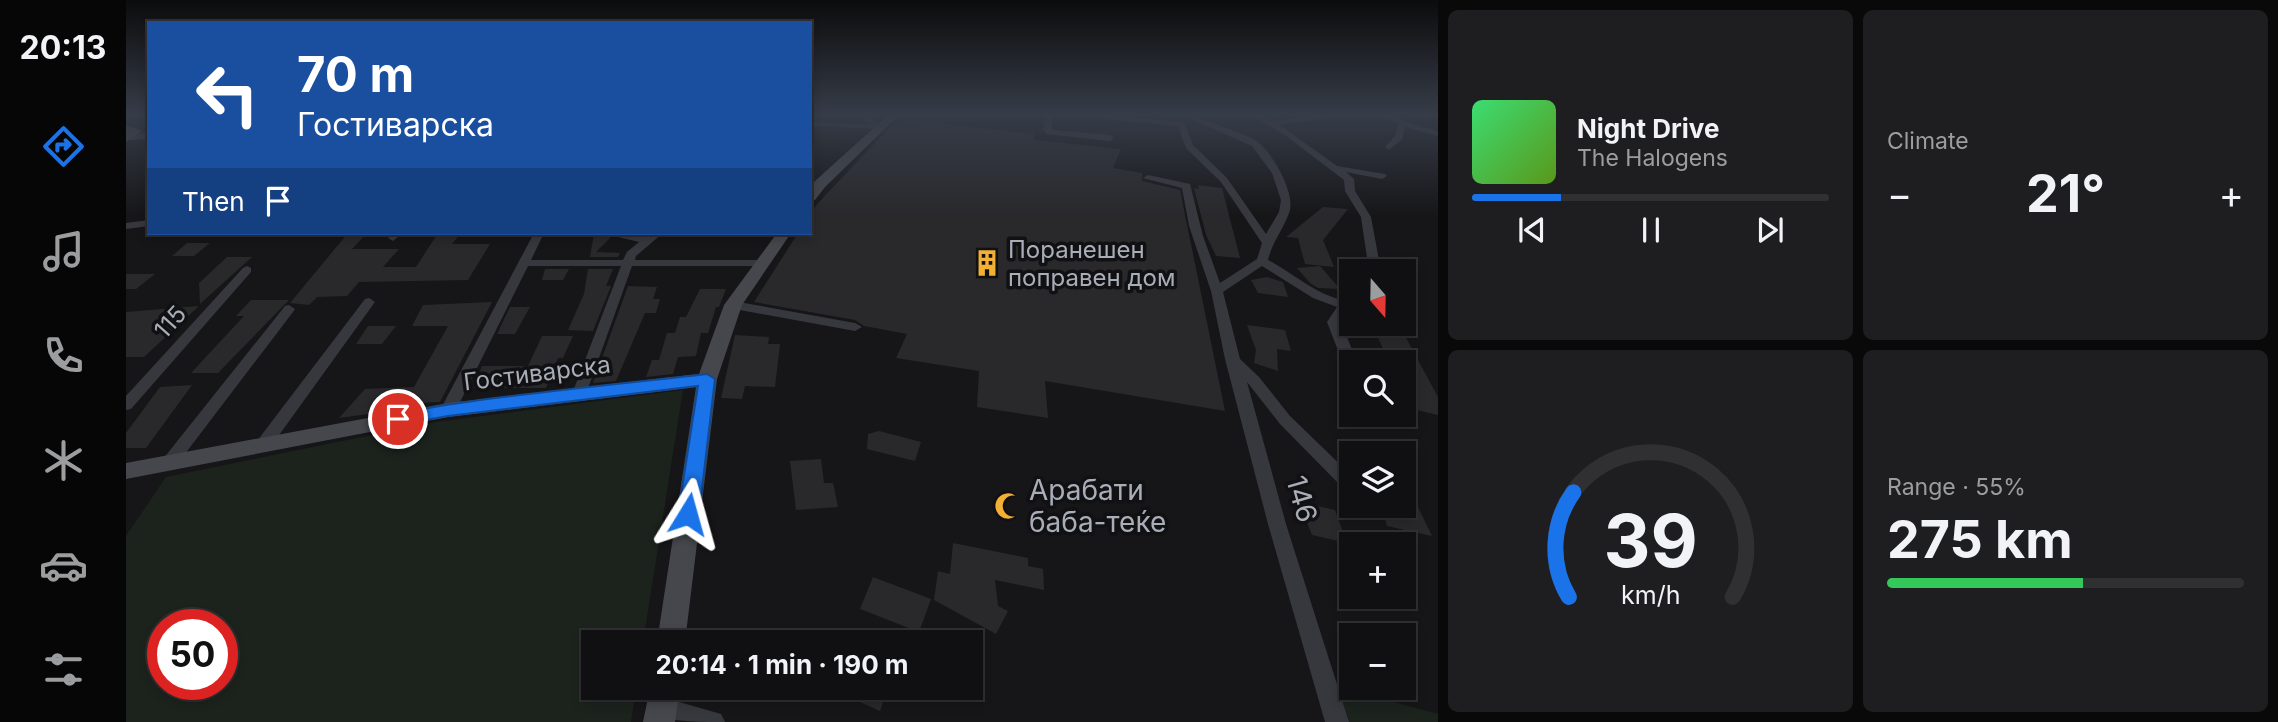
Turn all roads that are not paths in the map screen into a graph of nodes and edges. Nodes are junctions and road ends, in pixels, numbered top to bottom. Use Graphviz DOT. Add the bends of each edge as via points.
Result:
graph roads {
  1 [pos="858,149"];
  2 [pos="1192,149"];
  3 [pos="1259,149"];
  4 [pos="1309,149"];
  5 [pos="1335,166"];
  6 [pos="1382,176"];
  7 [pos="1148,178"];
  8 [pos="812,194"];
  9 [pos="147,223"];
  10 [pos="126,226"];
  11 [pos="539,235"];
  12 [pos="634,235"];
  13 [pos="782,235"];
  14 [pos="653,237"];
  15 [pos="1268,242"];
  16 [pos="1373,259"];
  17 [pos="1262,261"];
  18 [pos="524,263"];
  19 [pos="761,263"];
  20 [pos="626,265"];
  21 [pos="247,270"];
  22 [pos="1219,289"];
  23 [pos="369,302"];
  24 [pos="1339,302"];
  25 [pos="733,305"];
  26 [pos="289,309"];
  27 [pos="1339,315"];
  28 [pos="855,327"];
  29 [pos="1339,334"];
  30 [pos="1232,359"];
  31 [pos="707,379"];
  32 [pos="579,394"];
  33 [pos="126,405"];
  34 [pos="448,410"];
  35 [pos="262,445"];
  36 [pos="169,463"];
  37 [pos="126,471"];
  38 [pos="1339,472"];
  39 [pos="673,630"];
  40 [pos="662,706"];
  41 [pos="713,722"];
  42 [pos="1337,722"];
  1 -- 8 [label="main road"];
  2 -- 15 [label="street" via="1224,180"];
  3 -- 15 [label="street" via="1277,173 1286,200"];
  4 -- 5 [label="street"];
  5 -- 6 [label="street"];
  5 -- 16 [label="street" via="1349,180 1350,191 1366,217"];
  7 -- 22 [label="street, 146" via="1187,186 1191,218"];
  9 -- 10 [label="street"];
  11 -- 18 [label="street"];
  12 -- 14 [label="street"];
  13 -- 19 [label="main road"];
  14 -- 20 [label="street" via="631,254"];
  15 -- 17 [label="street"];
  17 -- 22 [label="street"];
  17 -- 24 [label="street" via="1321,297"];
  18 -- 20 [label="street"];
  18 -- 34 [label="street"];
  19 -- 20 [label="street"];
  19 -- 25 [label="main road"];
  20 -- 32 [label="street"];
  21 -- 33 [label="street, 115"];
  22 -- 30 [label="street, 146"];
  23 -- 35 [label="street"];
  25 -- 28 [label="street"];
  25 -- 31 [label="main road"];
  26 -- 36 [label="street"];
  27 -- 29 [label="street" via="1334,321"];
  30 -- 38 [label="street"];
  30 -- 42 [label="street, 146"];
  31 -- 32 [label="main road, Гостиварска"];
  31 -- 39 [label="main road"];
  32 -- 34 [label="main road, Гостиварска"];
  34 -- 35 [label="main road, Гостиварска"];
  35 -- 36 [label="main road, Гостиварска"];
  36 -- 37 [label="main road, Гостиварска"];
  40 -- 41 [label="street"];
}
